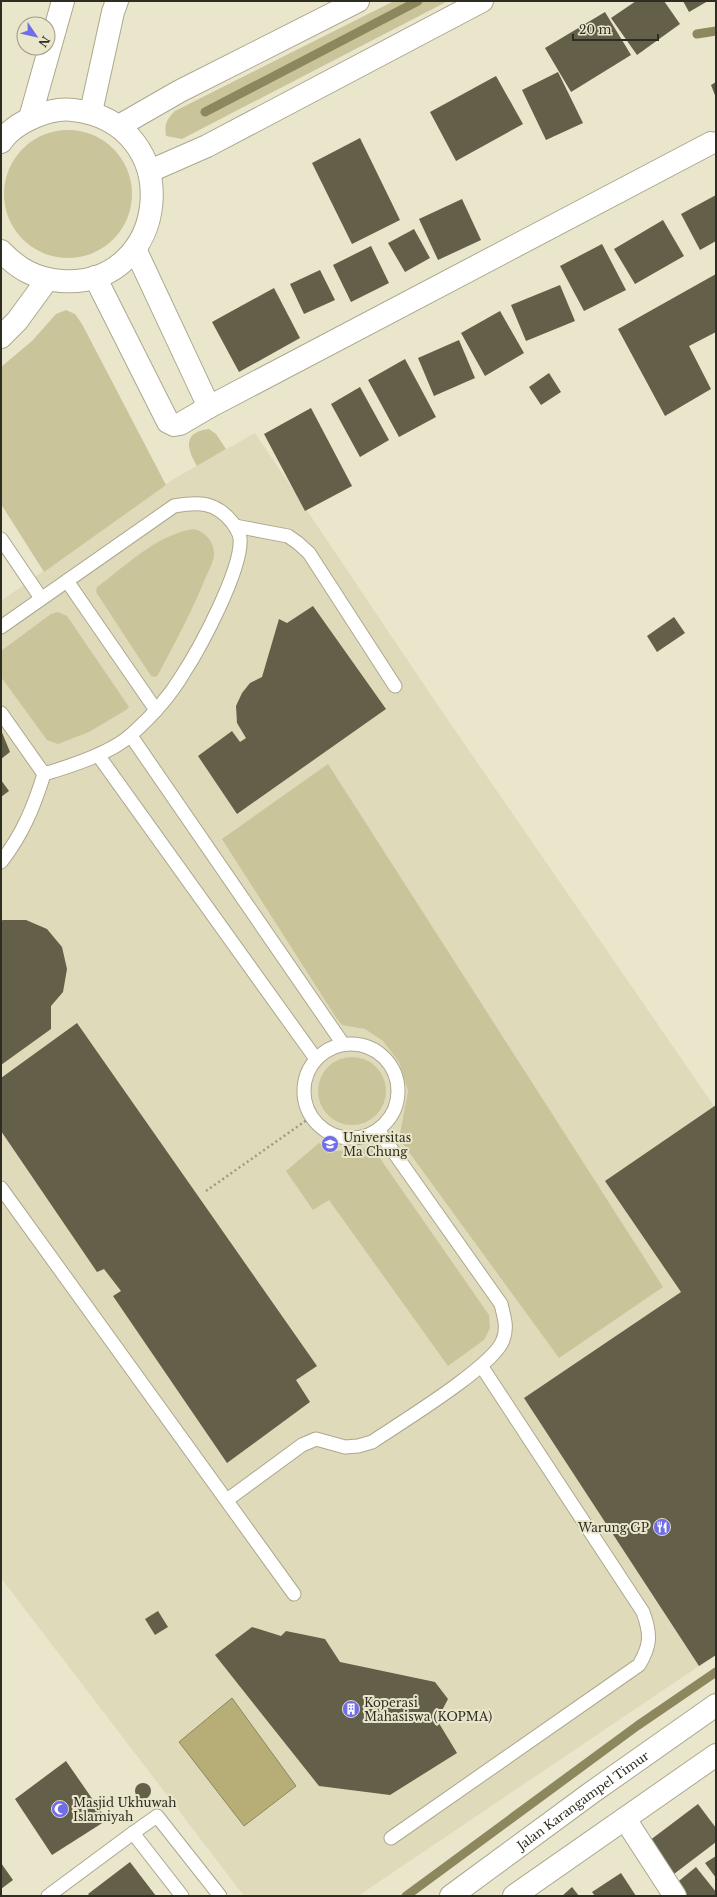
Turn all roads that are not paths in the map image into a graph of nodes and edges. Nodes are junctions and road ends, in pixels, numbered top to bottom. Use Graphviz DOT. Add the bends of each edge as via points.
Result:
graph roads {
  1 [pos="63,1"];
  2 [pos="117,1"];
  3 [pos="358,1"];
  4 [pos="482,1"];
  5 [pos="91,112"];
  6 [pos="30,118"];
  7 [pos="119,126"];
  8 [pos="1,142"];
  9 [pos="711,143"];
  10 [pos="150,172"];
  11 [pos="135,249"];
  12 [pos="1,251"];
  13 [pos="95,277"];
  14 [pos="46,280"];
  15 [pos="1,337"];
  16 [pos="209,407"];
  17 [pos="235,526"];
  18 [pos="1,539"];
  19 [pos="67,581"];
  20 [pos="41,598"];
  21 [pos="1,627"];
  22 [pos="395,686"];
  23 [pos="156,710"];
  24 [pos="1,713"];
  25 [pos="131,736"];
  26 [pos="98,755"];
  27 [pos="44,774"];
  28 [pos="1,862"];
  29 [pos="343,1044"];
  30 [pos="316,1059"];
  31 [pos="378,1130"];
  32 [pos="1,1188"];
  33 [pos="482,1367"];
  34 [pos="227,1500"];
  35 [pos="294,1594"];
  36 [pos="716,1705"];
  37 [pos="716,1755"];
  38 [pos="626,1819"];
  39 [pos="133,1833"];
  40 [pos="391,1838"];
  41 [pos="522,1894"];
  42 [pos="48,1896"];
  43 [pos="182,1896"];
  44 [pos="220,1896"];
  45 [pos="451,1896"];
  46 [pos="676,1896"];
  1 -- 6 [label="street"];
  2 -- 5 [label="street"];
  3 -- 7 [label="street" via="180,91"];
  4 -- 10 [label="street" via="207,146"];
  5 -- 6 [label="street" via="70,109 50,111"];
  5 -- 7 [label="street"];
  6 -- 8 [label="street"];
  7 -- 10 [label="street" via="139,148"];
  9 -- 16 [label="street"];
  10 -- 11 [label="street" via="153,198 148,225"];
  11 -- 13 [label="street" via="123,261"];
  11 -- 16 [label="street"];
  12 -- 14 [label="street" via="11,262 28,273"];
  13 -- 14 [label="street" via="71,282"];
  13 -- 16 [label="street" via="168,422 180,424"];
  14 -- 15 [label="street" via="17,321"];
  17 -- 19 [label="lane" via="226,515 210,505 193,503 174,506"];
  17 -- 22 [label="lane" via="288,536 309,553"];
  17 -- 23 [label="lane" via="240,538 231,580 183,675"];
  18 -- 20 [label="lane"];
  19 -- 20 [label="lane"];
  19 -- 23 [label="lane"];
  20 -- 21 [label="lane"];
  23 -- 25 [label="lane"];
  24 -- 27 [label="lane"];
  25 -- 26 [label="lane"];
  25 -- 29 [label="lane"];
  26 -- 27 [label="lane"];
  26 -- 30 [label="lane"];
  27 -- 28 [label="lane" via="35,804 16,843"];
  29 -- 30 [label="lane" via="333,1047"];
  29 -- 31 [label="lane" via="356,1044 374,1050 389,1062 395,1073 398,1098 388,1121"];
  30 -- 31 [label="lane" via="308,1070 304,1094 306,1106 320,1127 330,1134 355,1139"];
  31 -- 33 [label="lane" via="501,1304 506,1326 503,1341"];
  32 -- 34 [label="lane"];
  33 -- 34 [label="lane" via="372,1442 346,1447 316,1439 302,1445"];
  33 -- 40 [label="lane" via="643,1612 648,1626 647,1652 639,1665"];
  34 -- 35 [label="lane"];
  36 -- 45 [label="street, Jalan Karangampel Timur"];
  37 -- 38 [label="street"];
  38 -- 41 [label="street"];
  38 -- 46 [label="street"];
  39 -- 42 [label="lane"];
  39 -- 43 [label="lane"];
  39 -- 44 [label="lane" via="156,1816"];
}
